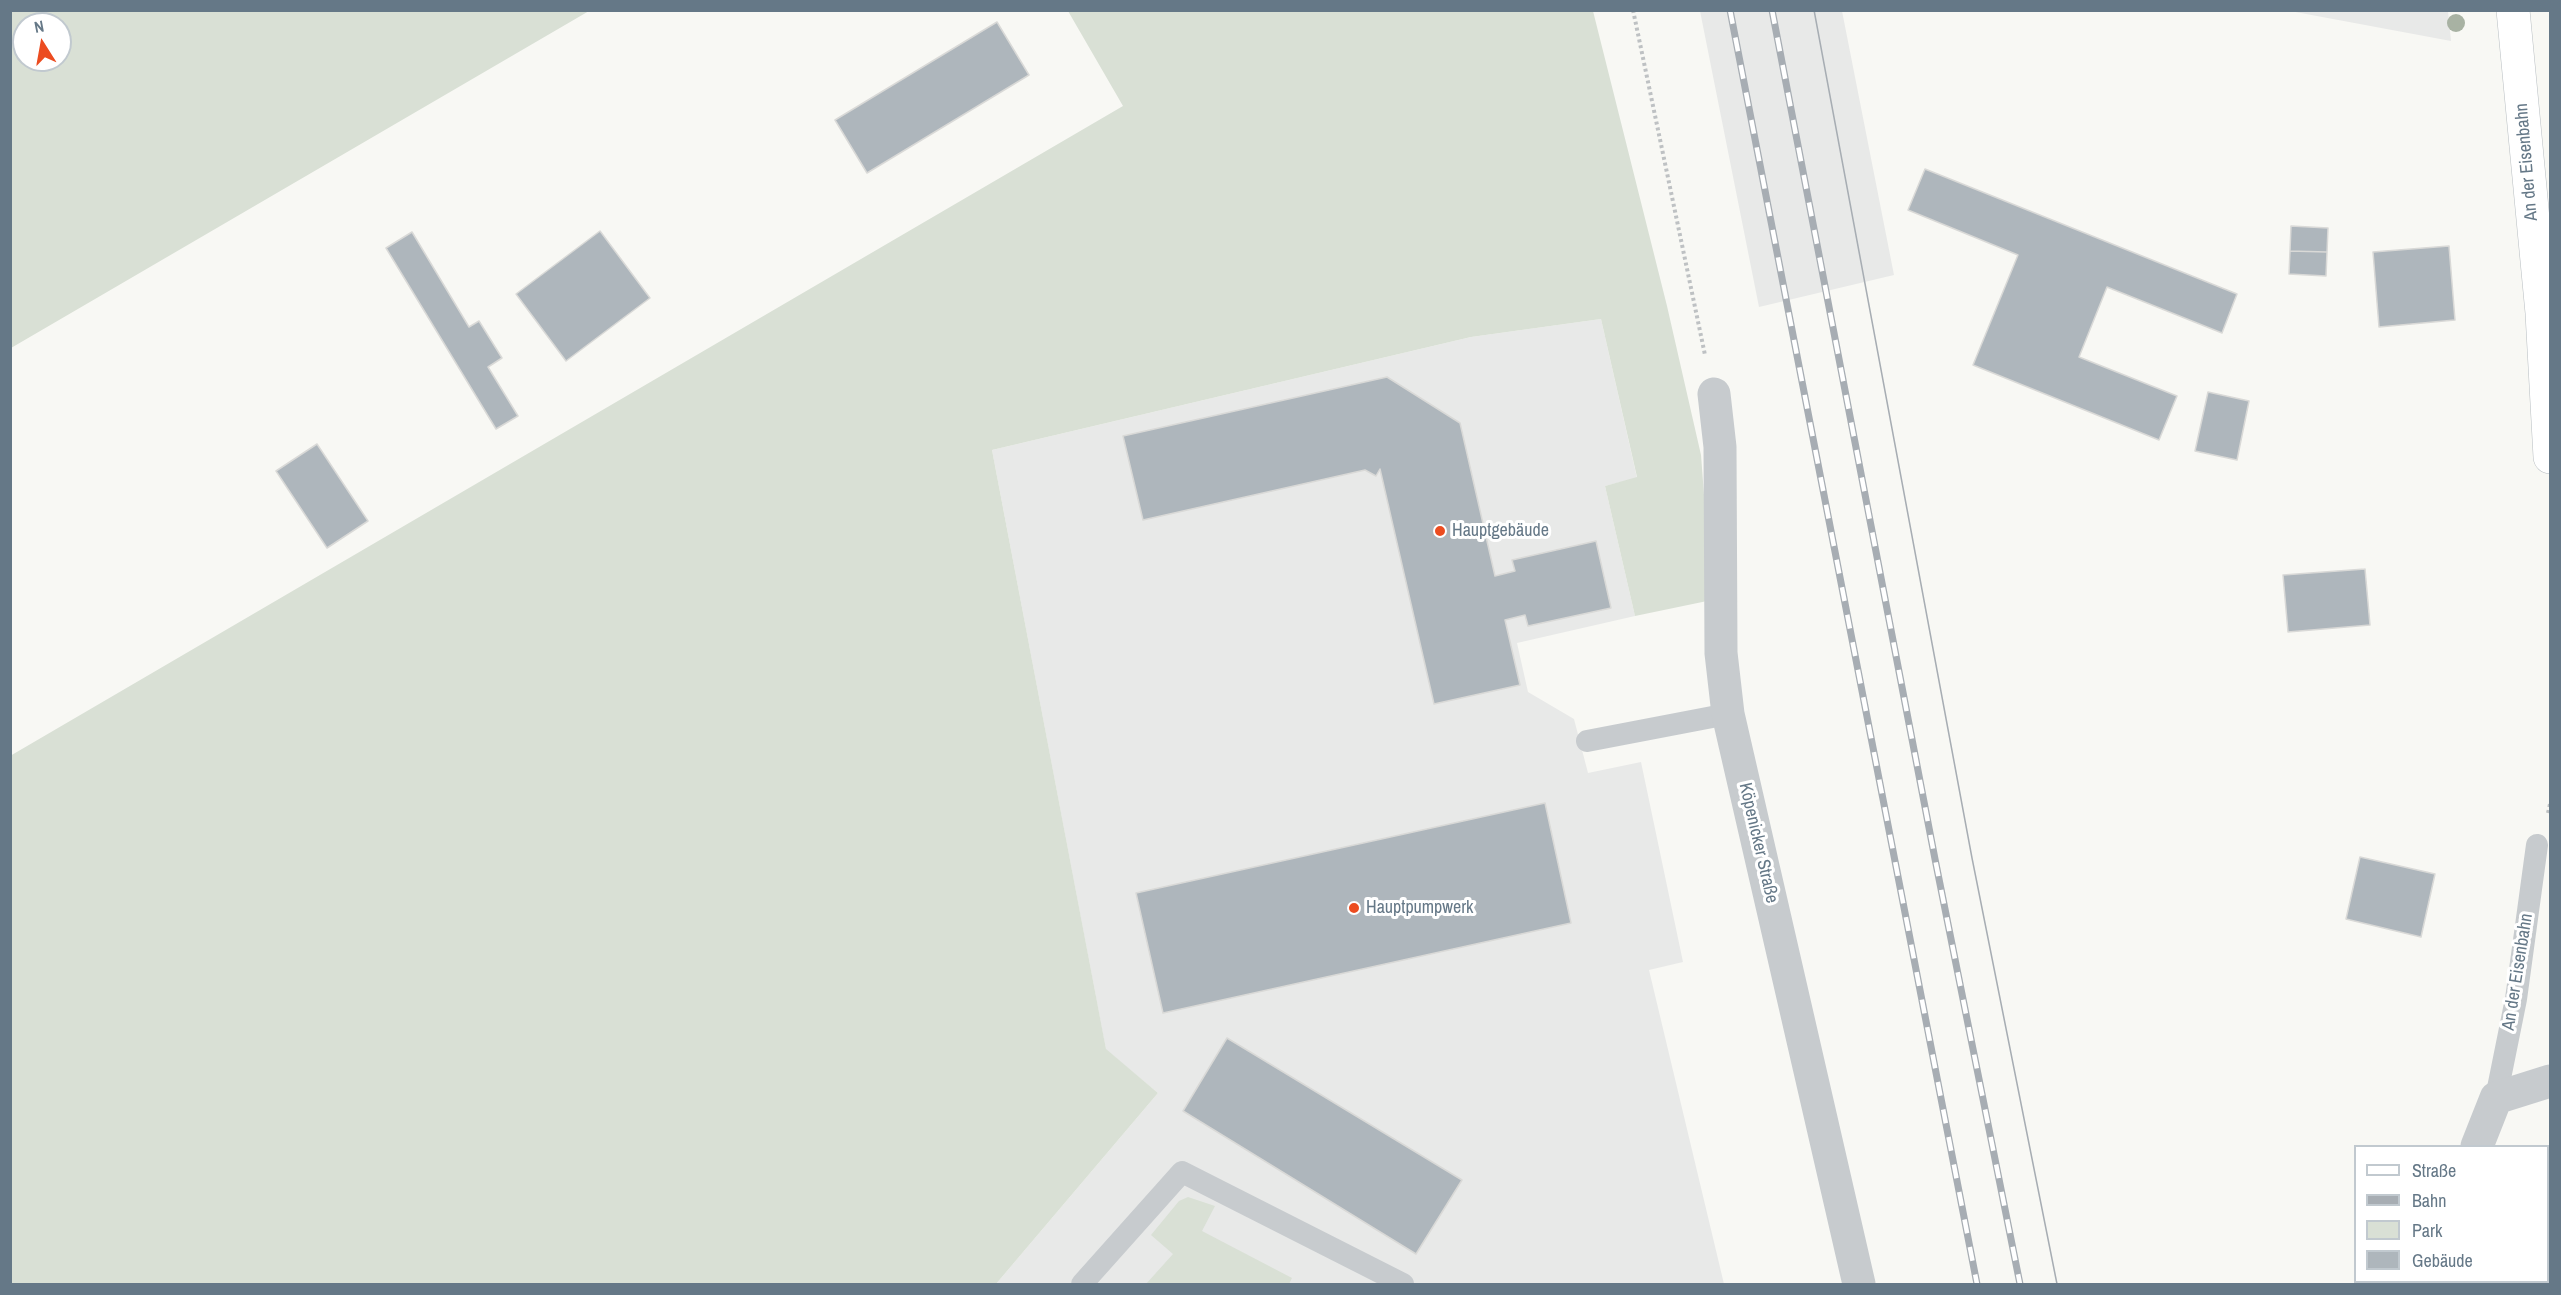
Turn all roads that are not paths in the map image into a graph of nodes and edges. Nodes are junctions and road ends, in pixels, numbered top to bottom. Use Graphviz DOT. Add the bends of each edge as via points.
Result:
graph roads {
  1 [pos="2512,10"];
  2 [pos="2546,312"];
  3 [pos="1714,394"];
  4 [pos="2550,457"];
  5 [pos="1728,714"];
  6 [pos="1587,741"];
  7 [pos="2537,845"];
  8 [pos="2550,1081"];
  9 [pos="2496,1098"];
  10 [pos="2477,1145"];
  11 [pos="1082,1284"];
  12 [pos="1403,1284"];
  13 [pos="1859,1284"];
  1 -- 2 [label="main road, An der Eisenbahn"];
  2 -- 4 [label="main road, An der Eisenbahn"];
  3 -- 5 [label="street, Köpenicker Straße" via="1720,447 1721,653"];
  5 -- 6 [label="lane"];
  5 -- 13 [label="street, Köpenicker Straße"];
  7 -- 9 [label="lane, An der Eisenbahn" via="2516,999"];
  8 -- 9 [label="street"];
  9 -- 10 [label="street, An der Eisenbahn"];
  11 -- 12 [label="lane" via="1182,1172"];
}
